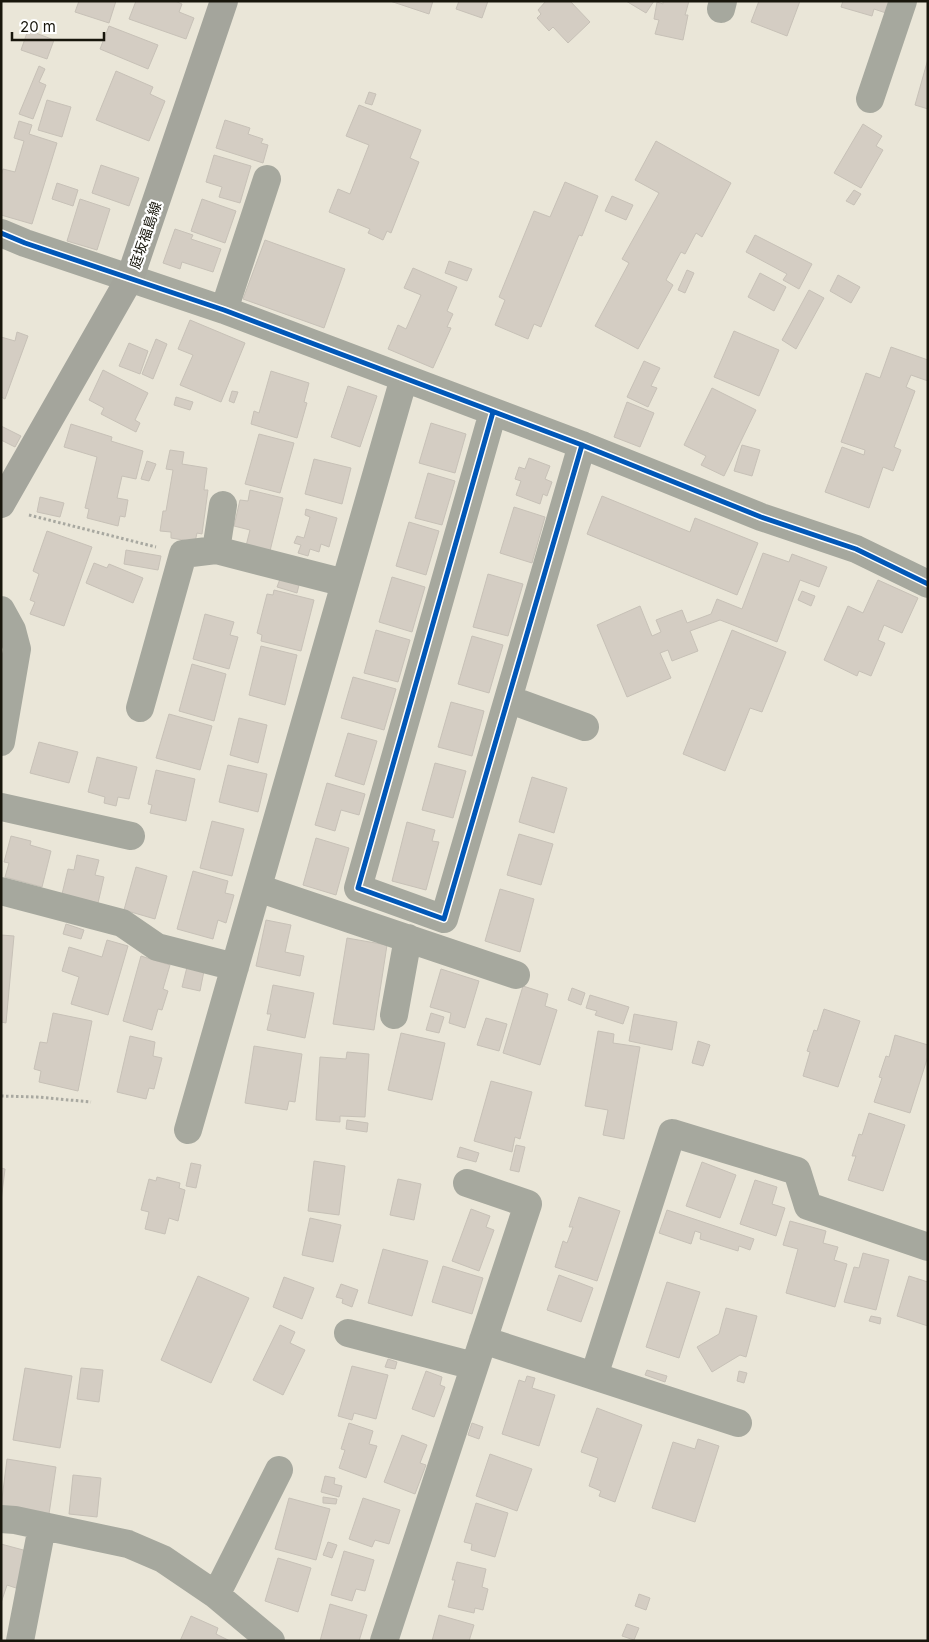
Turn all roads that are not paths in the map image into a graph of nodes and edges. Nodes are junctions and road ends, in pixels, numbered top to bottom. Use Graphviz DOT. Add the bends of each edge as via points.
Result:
graph roads {
  1 [pos="224,1"];
  2 [pos="902,1"];
  3 [pos="870,99"];
  4 [pos="267,179"];
  5 [pos="1,233"];
  6 [pos="130,278"];
  7 [pos="224,310"];
  8 [pos="404,378"];
  9 [pos="493,412"];
  10 [pos="582,445"];
  11 [pos="223,505"];
  12 [pos="11,508"];
  13 [pos="216,550"];
  14 [pos="345,583"];
  15 [pos="928,584"];
  16 [pos="1,610"];
  17 [pos="508,698"];
  18 [pos="140,708"];
  19 [pos="585,728"];
  20 [pos="1,742"];
  21 [pos="1,807"];
  22 [pos="131,836"];
  23 [pos="258,888"];
  24 [pos="1,892"];
  25 [pos="408,938"];
  26 [pos="235,967"];
  27 [pos="516,975"];
  28 [pos="394,1016"];
  29 [pos="188,1130"];
  30 [pos="467,1183"];
  31 [pos="928,1247"];
  32 [pos="348,1333"];
  33 [pos="483,1340"];
  34 [pos="474,1366"];
  35 [pos="594,1376"];
  36 [pos="738,1423"];
  37 [pos="279,1470"];
  38 [pos="1,1519"];
  39 [pos="42,1527"];
  40 [pos="216,1595"];
  41 [pos="20,1641"];
  42 [pos="270,1641"];
  43 [pos="384,1641"];
  1 -- 6 [label="main road, 庭坂福島線"];
  2 -- 3 [label="street"];
  4 -- 7 [label="street"];
  5 -- 6 [label="street"];
  6 -- 7 [label="street"];
  6 -- 12 [label="main road, 庭坂福島線"];
  7 -- 8 [label="street"];
  8 -- 9 [label="street"];
  8 -- 14 [label="street"];
  9 -- 10 [label="street"];
  9 -- 17 [label="street" via="358,888 444,919"];
  10 -- 15 [label="street" via="760,517 856,549"];
  10 -- 17 [label="street"];
  11 -- 13 [label="street"];
  13 -- 14 [label="street"];
  13 -- 18 [label="street" via="183,554"];
  14 -- 23 [label="street"];
  16 -- 20 [label="street" via="18,649"];
  17 -- 19 [label="street"];
  21 -- 22 [label="street"];
  23 -- 25 [label="street"];
  23 -- 26 [label="street"];
  24 -- 26 [label="street" via="122,923 157,946"];
  25 -- 27 [label="street"];
  25 -- 28 [label="street"];
  26 -- 29 [label="street"];
  30 -- 33 [label="street" via="528,1204"];
  31 -- 35 [label="street" via="808,1206 797,1172 672,1133"];
  32 -- 34 [label="street"];
  33 -- 34 [label="street"];
  33 -- 35 [label="street"];
  34 -- 43 [label="street"];
  35 -- 36 [label="street"];
  37 -- 40 [label="street"];
  38 -- 39 [label="street"];
  39 -- 40 [label="street" via="128,1544 163,1559"];
  39 -- 41 [label="street"];
  40 -- 42 [label="street"];
}
